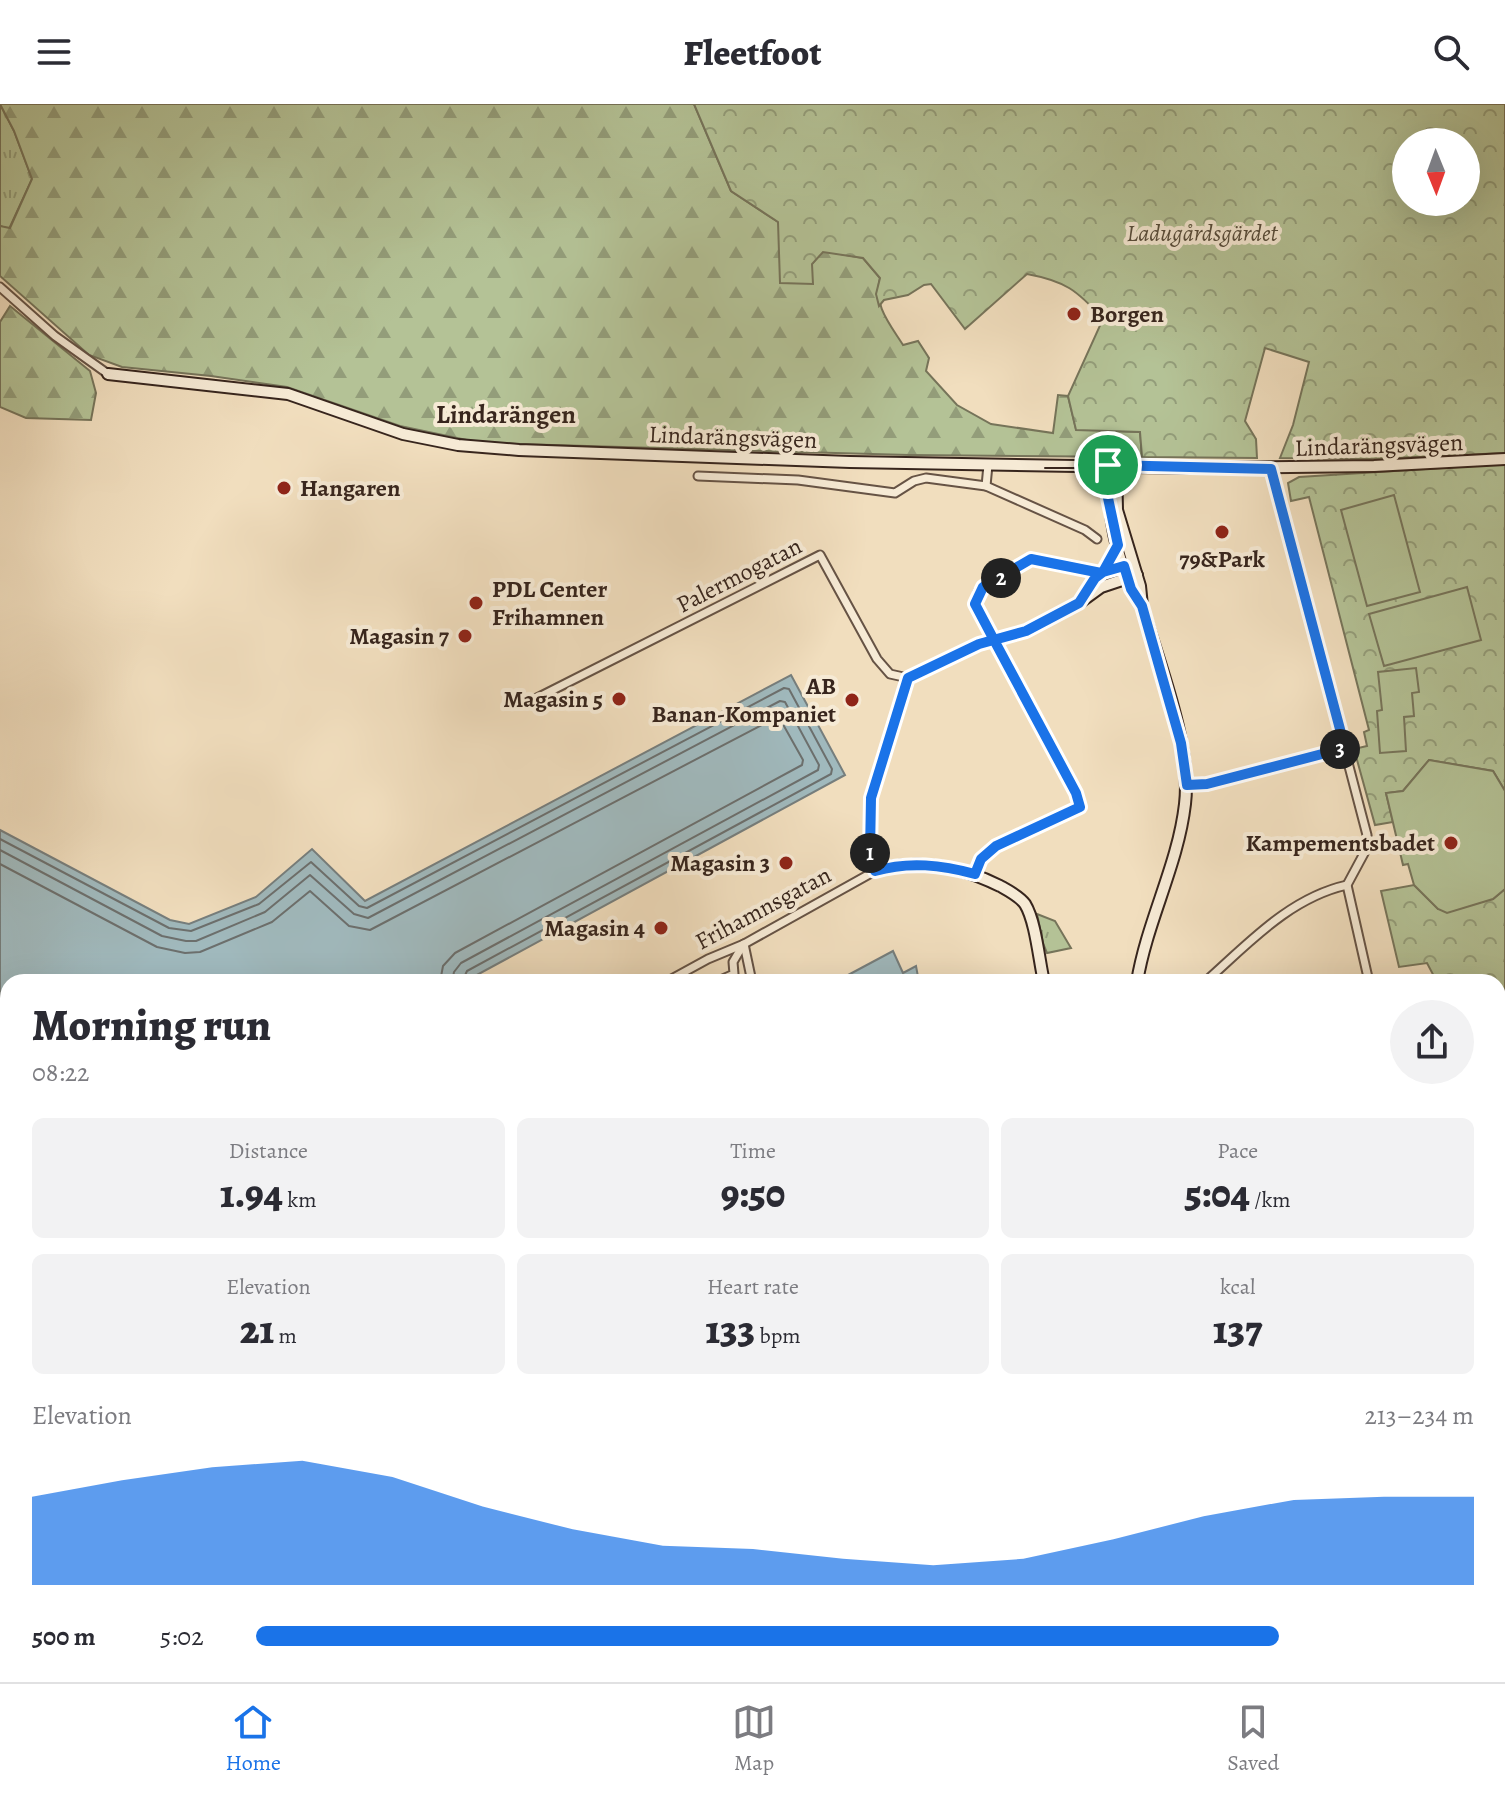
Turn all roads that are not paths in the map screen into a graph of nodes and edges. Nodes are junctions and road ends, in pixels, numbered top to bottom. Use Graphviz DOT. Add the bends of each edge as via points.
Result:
graph roads {
  1 [pos="0,287"];
  2 [pos="108,374"];
  3 [pos="1505,459"];
  4 [pos="988,465"];
  5 [pos="1112,465"];
  6 [pos="1271,469"];
  7 [pos="698,476"];
  8 [pos="986,486"];
  9 [pos="1097,539"];
  10 [pos="1118,545"];
  11 [pos="1130,571"];
  12 [pos="1102,573"];
  13 [pos="1079,603"];
  14 [pos="994,640"];
  15 [pos="908,678"];
  16 [pos="535,699"];
  17 [pos="1345,748"];
  18 [pos="1187,785"];
  19 [pos="875,871"];
  20 [pos="975,874"];
  21 [pos="1347,885"];
  22 [pos="744,944"];
  23 [pos="682,974"];
  24 [pos="734,974"];
  25 [pos="750,974"];
  26 [pos="1042,974"];
  27 [pos="1139,974"];
  28 [pos="1214,974"];
  29 [pos="1367,974"];
  1 -- 2 [label="street, Lindarängsvägen"];
  2 -- 4 [label="street, Lindarängsvägen" via="288,394 376,427 458,445"];
  3 -- 6 [label="street, Lindarängsvägen"];
  4 -- 5 [label="street, Lindarängsvägen"];
  4 -- 8 [label="street"];
  5 -- 6 [label="street, Lindarängsvägen"];
  5 -- 10 [label="street" via="1108,498"];
  5 -- 11 [label="street"];
  6 -- 17 [label="street"];
  7 -- 8 [label="street" via="798,480 895,493 926,478"];
  8 -- 9 [label="street"];
  10 -- 11 [label="street"];
  10 -- 12 [label="street"];
  11 -- 12 [label="street"];
  11 -- 13 [label="street"];
  11 -- 18 [label="street" via="1181,743"];
  12 -- 13 [label="street"];
  12 -- 14 [label="street" via="1031,559 983,587 975,604"];
  13 -- 14 [label="street" via="1026,631"];
  14 -- 15 [label="street"];
  14 -- 20 [label="street" via="1080,807 996,846 981,859"];
  15 -- 16 [label="street, Palermogatan" via="890,674 877,659 820,555"];
  15 -- 19 [label="street" via="871,798"];
  17 -- 18 [label="street"];
  17 -- 21 [label="street" via="1368,841"];
  18 -- 27 [label="street" via="1183,820"];
  19 -- 20 [label="street" via="932,865"];
  19 -- 22 [label="street, Frihamnsgatan"];
  20 -- 26 [label="street" via="1026,906"];
  21 -- 28 [label="street" via="1296,905"];
  21 -- 29 [label="street"];
  22 -- 23 [label="street, Frihamnsgatan"];
  22 -- 24 [label="street" via="733,962"];
  22 -- 25 [label="street"];
}
